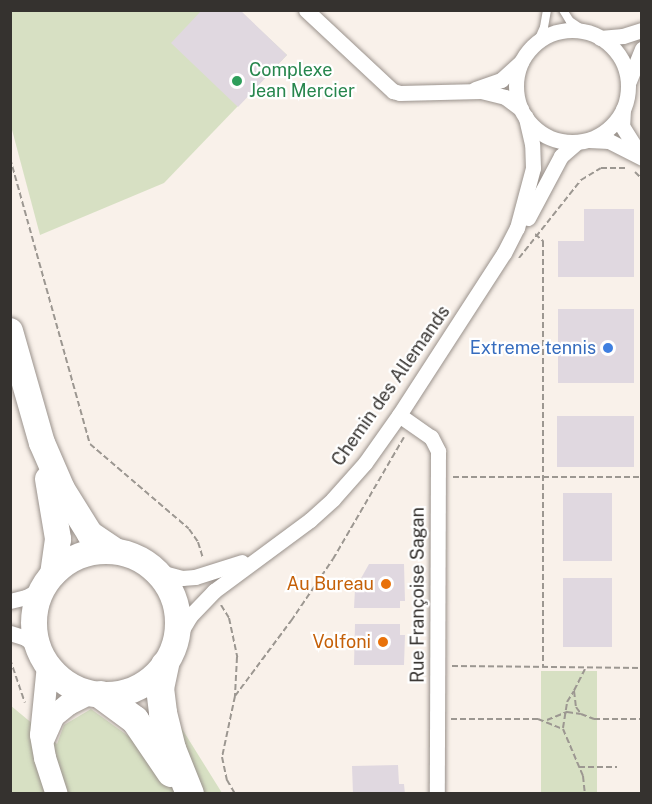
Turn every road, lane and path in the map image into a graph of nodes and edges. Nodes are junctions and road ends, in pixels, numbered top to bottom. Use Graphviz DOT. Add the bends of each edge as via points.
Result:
graph roads {
  1 [pos="306,10"];
  2 [pos="547,10"];
  3 [pos="563,10"];
  4 [pos="642,30"];
  5 [pos="594,35"];
  6 [pos="537,43"];
  7 [pos="642,48"];
  8 [pos="525,57"];
  9 [pos="628,84"];
  10 [pos="463,91"];
  11 [pos="623,109"];
  12 [pos="524,113"];
  13 [pos="581,141"];
  14 [pos="10,158"];
  15 [pos="638,162"];
  16 [pos="642,179"];
  17 [pos="536,234"];
  18 [pos="511,256"];
  19 [pos="10,331"];
  20 [pos="399,415"];
  21 [pos="412,424"];
  22 [pos="42,443"];
  23 [pos="439,477"];
  24 [pos="543,477"];
  25 [pos="642,477"];
  26 [pos="266,550"];
  27 [pos="116,551"];
  28 [pos="156,571"];
  29 [pos="208,575"];
  30 [pos="48,581"];
  31 [pos="214,591"];
  32 [pos="10,601"];
  33 [pos="10,633"];
  34 [pos="177,638"];
  35 [pos="44,657"];
  36 [pos="10,659"];
  37 [pos="165,665"];
  38 [pos="437,666"];
  39 [pos="543,667"];
  40 [pos="585,668"];
  41 [pos="642,668"];
  42 [pos="574,692"];
  43 [pos="96,694"];
  44 [pos="235,696"];
  45 [pos="26,707"];
  46 [pos="563,714"];
  47 [pos="581,714"];
  48 [pos="437,719"];
  49 [pos="642,719"];
  50 [pos="545,720"];
  51 [pos="563,729"];
  52 [pos="43,745"];
  53 [pos="579,767"];
  54 [pos="616,767"];
  55 [pos="57,794"];
  56 [pos="184,794"];
  57 [pos="190,794"];
  58 [pos="235,794"];
  59 [pos="437,794"];
  60 [pos="585,794"];
  1 -- 10 [label="street" via="393,91"];
  2 -- 6 [label="lane"];
  3 -- 5 [label="lane" via="570,21"];
  4 -- 5 [label="street" via="622,36"];
  5 -- 6 [label="street" via="561,32"];
  5 -- 9 [label="street" via="613,48 622,61"];
  6 -- 8 [label="street"];
  7 -- 9 [label="street"];
  8 -- 10 [label="street" via="501,80"];
  8 -- 12 [label="street" via="517,83"];
  9 -- 11 [label="street"];
  10 -- 12 [label="street" via="505,97"];
  11 -- 13 [label="street" via="608,129"];
  11 -- 15 [label="street" via="622,126"];
  12 -- 13 [label="street" via="544,135 560,141"];
  12 -- 18 [label="street, Chemin des Allemands" via="533,168"];
  13 -- 15 [label="street" via="609,141"];
  13 -- 18 [label="street, Chemin des Allemands" via="561,156"];
  14 -- 29 [label="path" via="90,444 189,529 198,542"];
  15 -- 16 [label="path"];
  15 -- 17 [label="path" via="611,166 581,180"];
  17 -- 18 [label="path"];
  17 -- 24 [label="path" via="543,241"];
  18 -- 20 [label="street, Chemin des Allemands"];
  19 -- 22 [label="main road"];
  20 -- 21 [label="street, Rue Françoise Sagan"];
  20 -- 26 [label="street, Chemin des Allemands" via="333,499"];
  21 -- 23 [label="street, Rue Françoise Sagan" via="434,440"];
  21 -- 44 [label="path" via="333,559"];
  22 -- 27 [label="main road" via="81,524 101,544"];
  22 -- 30 [label="main road" via="58,539"];
  23 -- 24 [label="path"];
  23 -- 38 [label="street, Rue Françoise Sagan"];
  24 -- 25 [label="path"];
  24 -- 39 [label="path"];
  26 -- 29 [label="street, Chemin des Allemands"];
  26 -- 31 [label="street, Chemin des Allemands"];
  27 -- 28 [label="main road" via="138,558"];
  27 -- 30 [label="main road" via="78,556"];
  28 -- 29 [label="street, Chemin des Allemands" via="182,578"];
  28 -- 34 [label="main road" via="174,599"];
  30 -- 32 [label="street" via="26,597"];
  30 -- 35 [label="main road" via="34,617"];
  31 -- 34 [label="street, Chemin des Allemands" via="190,615"];
  31 -- 44 [label="path" via="229,618 237,657"];
  33 -- 35 [label="street" via="25,638"];
  34 -- 37 [label="main road"];
  35 -- 43 [label="main road" via="67,683"];
  35 -- 52 [label="street" via="48,683 40,728"];
  36 -- 45 [label="path"];
  37 -- 43 [label="main road" via="137,688"];
  37 -- 57 [label="highway" via="160,688 163,713"];
  38 -- 39 [label="path"];
  38 -- 48 [label="street, Rue Françoise Sagan"];
  39 -- 40 [label="path"];
  40 -- 41 [label="path"];
  40 -- 42 [label="path"];
  42 -- 46 [label="path"];
  42 -- 47 [label="path"];
  43 -- 52 [label="street" via="69,704 54,716"];
  43 -- 56 [label="highway" via="124,710 139,726"];
  44 -- 58 [label="path" via="222,757"];
  46 -- 47 [label="path"];
  46 -- 50 [label="path"];
  46 -- 51 [label="path"];
  47 -- 49 [label="path" via="594,719"];
  48 -- 50 [label="path"];
  48 -- 59 [label="street, Rue Françoise Sagan"];
  50 -- 51 [label="path"];
  51 -- 53 [label="path"];
  52 -- 55 [label="street"];
  53 -- 54 [label="path"];
  53 -- 60 [label="path"];
}
